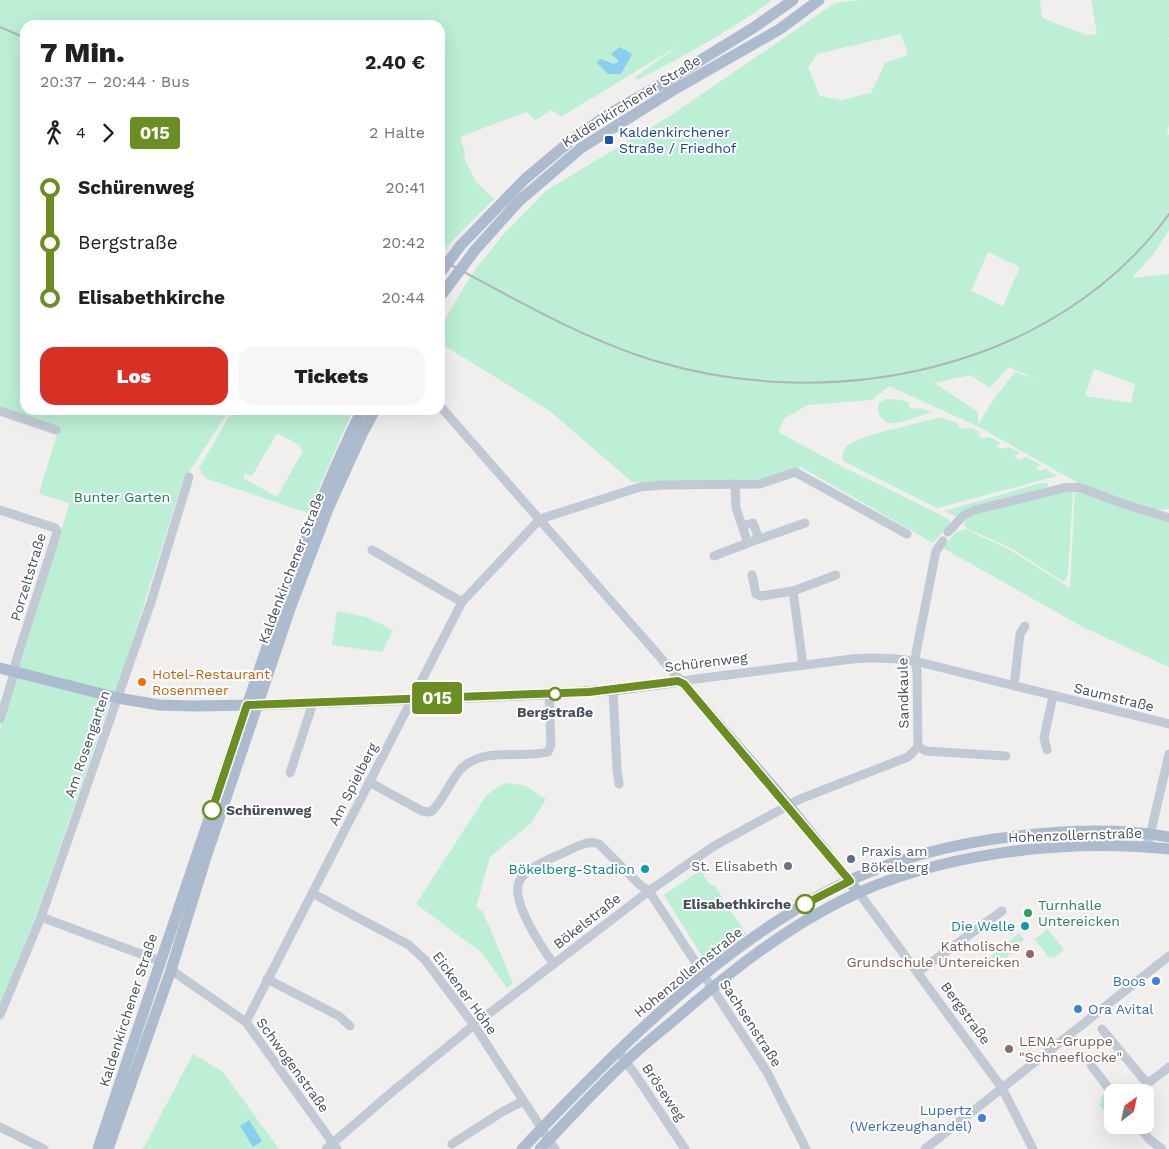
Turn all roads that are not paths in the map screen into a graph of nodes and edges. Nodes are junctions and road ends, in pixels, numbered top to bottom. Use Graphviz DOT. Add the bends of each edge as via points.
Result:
graph roads {
  1 [pos="794,0"];
  2 [pos="819,0"];
  3 [pos="445,267"];
  4 [pos="445,290"];
  5 [pos="0,411"];
  6 [pos="445,412"];
  7 [pos="360,415"];
  8 [pos="372,415"];
  9 [pos="56,430"];
  10 [pos="189,477"];
  11 [pos="735,484"];
  12 [pos="0,510"];
  13 [pos="1169,518"];
  14 [pos="540,520"];
  15 [pos="805,523"];
  16 [pos="742,526"];
  17 [pos="948,532"];
  18 [pos="907,534"];
  19 [pos="759,539"];
  20 [pos="942,540"];
  21 [pos="748,543"];
  22 [pos="372,550"];
  23 [pos="714,556"];
  24 [pos="752,575"];
  25 [pos="836,575"];
  26 [pos="793,591"];
  27 [pos="462,602"];
  28 [pos="1026,626"];
  29 [pos="915,661"];
  30 [pos="803,665"];
  31 [pos="0,668"];
  32 [pos="14,672"];
  33 [pos="681,681"];
  34 [pos="1014,686"];
  35 [pos="613,690"];
  36 [pos="549,694"];
  37 [pos="1053,696"];
  38 [pos="118,698"];
  39 [pos="412,699"];
  40 [pos="313,703"];
  41 [pos="252,705"];
  42 [pos="0,719"];
  43 [pos="1169,724"];
  44 [pos="918,747"];
  45 [pos="1047,750"];
  46 [pos="1169,754"];
  47 [pos="1006,756"];
  48 [pos="290,773"];
  49 [pos="369,782"];
  50 [pos="619,784"];
  51 [pos="788,805"];
  52 [pos="1150,833"];
  53 [pos="1169,837"];
  54 [pos="1144,847"];
  55 [pos="1169,849"];
  56 [pos="850,881"];
  57 [pos="187,882"];
  58 [pos="649,891"];
  59 [pos="312,893"];
  60 [pos="859,893"];
  61 [pos="1002,911"];
  62 [pos="41,917"];
  63 [pos="1169,956"];
  64 [pos="160,961"];
  65 [pos="554,964"];
  66 [pos="171,970"];
  67 [pos="918,972"];
  68 [pos="704,976"];
  69 [pos="267,979"];
  70 [pos="711,988"];
  71 [pos="0,1015"];
  72 [pos="246,1022"];
  73 [pos="1097,1023"];
  74 [pos="350,1026"];
  75 [pos="474,1026"];
  76 [pos="618,1051"];
  77 [pos="626,1061"];
  78 [pos="1091,1065"];
  79 [pos="1169,1067"];
  80 [pos="1105,1084"];
  81 [pos="1002,1088"];
  82 [pos="523,1101"];
  83 [pos="0,1127"];
  84 [pos="541,1129"];
  85 [pos="1145,1134"];
  86 [pos="452,1144"];
  87 [pos="552,1144"];
  88 [pos="332,1147"];
  89 [pos="44,1149"];
  90 [pos="98,1149"];
  91 [pos="108,1149"];
  92 [pos="522,1149"];
  93 [pos="540,1149"];
  94 [pos="686,1149"];
  95 [pos="806,1149"];
  96 [pos="926,1149"];
  97 [pos="1033,1149"];
  98 [pos="1162,1149"];
  1 -- 3 [label="main road, Kaldenkirchener Straße, bridge" via="574,138 525,179 461,245"];
  2 -- 4 [label="main road, Kaldenkirchener Straße, bridge" via="780,29 670,92 582,148 519,201"];
  5 -- 9 [label="street"];
  6 -- 14 [label="street, Bergstraße"];
  7 -- 41 [label="main road, Kaldenkirchener Straße" via="280,609"];
  8 -- 41 [label="main road, Kaldenkirchener Straße" via="314,546"];
  10 -- 38 [label="street, Am Rosengarten"];
  11 -- 14 [label="street" via="640,487"];
  11 -- 16 [label="street" via="736,508"];
  11 -- 18 [label="street" via="760,484 795,472"];
  12 -- 32 [label="street, Porzeltstraße" via="55,528 57,532"];
  13 -- 17 [label="street" via="1078,487 975,510 964,515"];
  14 -- 27 [label="street, Am Spielberg"];
  14 -- 33 [label="street, Bergstraße"];
  15 -- 19 [label="street"];
  16 -- 19 [label="street" via="753,523"];
  16 -- 21 [label="street"];
  19 -- 21 [label="street"];
  20 -- 29 [label="street, Sandkaule" via="936,551"];
  21 -- 23 [label="street"];
  22 -- 27 [label="street"];
  24 -- 26 [label="street" via="756,594 761,596"];
  25 -- 26 [label="street"];
  26 -- 30 [label="street"];
  27 -- 39 [label="street, Am Spielberg"];
  28 -- 34 [label="street" via="1020,634"];
  29 -- 30 [label="street, Schürenweg" via="870,657"];
  29 -- 34 [label="street, Saumstraße"];
  29 -- 44 [label="street, Sandkaule" via="918,671"];
  30 -- 33 [label="street, Schürenweg"];
  31 -- 32 [label="main road, Schürenweg"];
  32 -- 38 [label="main road, Schürenweg"];
  32 -- 42 [label="street, Porzeltstraße"];
  33 -- 35 [label="main road, Schürenweg"];
  33 -- 51 [label="main road, Bergstraße"];
  34 -- 37 [label="street, Saumstraße"];
  35 -- 36 [label="main road, Schürenweg"];
  35 -- 50 [label="street"];
  36 -- 39 [label="main road, Schürenweg"];
  36 -- 49 [label="street" via="548,752 494,755 473,760 461,770 432,811 422,811"];
  37 -- 43 [label="street, Saumstraße"];
  37 -- 45 [label="street, Saumstraße" via="1044,738"];
  38 -- 41 [label="main road, Schürenweg" via="193,706"];
  38 -- 62 [label="street, Am Rosengarten"];
  39 -- 40 [label="main road, Schürenweg"];
  39 -- 49 [label="street, Am Spielberg"];
  40 -- 41 [label="main road, Schürenweg"];
  40 -- 48 [label="street"];
  41 -- 57 [label="main road, Kaldenkirchener Straße"];
  41 -- 66 [label="main road, Kaldenkirchener Straße" via="224,806"];
  44 -- 47 [label="street, Sandkaule" via="926,751"];
  44 -- 51 [label="street, Bökelstraße" via="908,757"];
  46 -- 52 [label="street"];
  49 -- 59 [label="street, Am Spielberg"];
  51 -- 56 [label="main road, Bergstraße"];
  51 -- 58 [label="street, Bökelstraße" via="714,846"];
  52 -- 53 [label="main road, Hohenzollernstraße"];
  52 -- 54 [label="street"];
  52 -- 56 [label="main road, Hohenzollernstraße" via="1067,832 980,841 934,851"];
  54 -- 55 [label="main road, Hohenzollernstraße"];
  54 -- 60 [label="main road, Hohenzollernstraße" via="993,853 896,878"];
  56 -- 60 [label="main road, Bergstraße"];
  56 -- 68 [label="main road, Hohenzollernstraße" via="767,928"];
  57 -- 64 [label="main road, Kaldenkirchener Straße"];
  57 -- 66 [label="main road, Kaldenkirchener Straße" via="166,962"];
  58 -- 65 [label="street, Bökelstraße"];
  58 -- 65 [label="street, Sachsenstraße" via="595,842 548,858 524,874 516,894 537,941"];
  58 -- 68 [label="street, Sachsenstraße"];
  59 -- 69 [label="street, Am Spielberg"];
  59 -- 75 [label="street, Eickener Höhe" via="408,945 425,960"];
  60 -- 67 [label="street, Bergstraße"];
  60 -- 70 [label="main road, Hohenzollernstraße" via="768,945"];
  61 -- 67 [label="street"];
  62 -- 64 [label="street"];
  62 -- 71 [label="street, Am Rosengarten"];
  63 -- 73 [label="street"];
  64 -- 90 [label="main road, Kaldenkirchener Straße"];
  65 -- 75 [label="street, Bökelstraße"];
  66 -- 72 [label="street, Schwogenstraße"];
  66 -- 91 [label="main road, Kaldenkirchener Straße"];
  67 -- 81 [label="street, Bergstraße"];
  68 -- 70 [label="street, Sachsenstraße"];
  68 -- 76 [label="main road, Hohenzollernstraße"];
  69 -- 72 [label="street, Am Spielberg"];
  69 -- 74 [label="street" via="339,1016"];
  70 -- 77 [label="main road, Hohenzollernstraße"];
  70 -- 95 [label="street, Sachsenstraße" via="766,1072"];
  72 -- 88 [label="street, Schwogenstraße"];
  73 -- 79 [label="street" via="1145,1081 1151,1081"];
  73 -- 81 [label="street"];
  75 -- 82 [label="street, Eickener Höhe"];
  75 -- 88 [label="street, Bökelstraße" via="392,1092"];
  76 -- 77 [label="street, Bröseweg"];
  76 -- 84 [label="main road, Hohenzollernstraße"];
  77 -- 87 [label="main road, Hohenzollernstraße"];
  77 -- 94 [label="street, Bröseweg"];
  78 -- 80 [label="street"];
  81 -- 96 [label="street"];
  81 -- 97 [label="street, Bergstraße"];
  82 -- 84 [label="street, Eickener Höhe"];
  82 -- 86 [label="street"];
  83 -- 89 [label="street"];
  84 -- 87 [label="street, Eickener Höhe"];
  84 -- 92 [label="main road, Hohenzollernstraße"];
  85 -- 98 [label="street"];
  87 -- 93 [label="main road, Hohenzollernstraße"];
}
